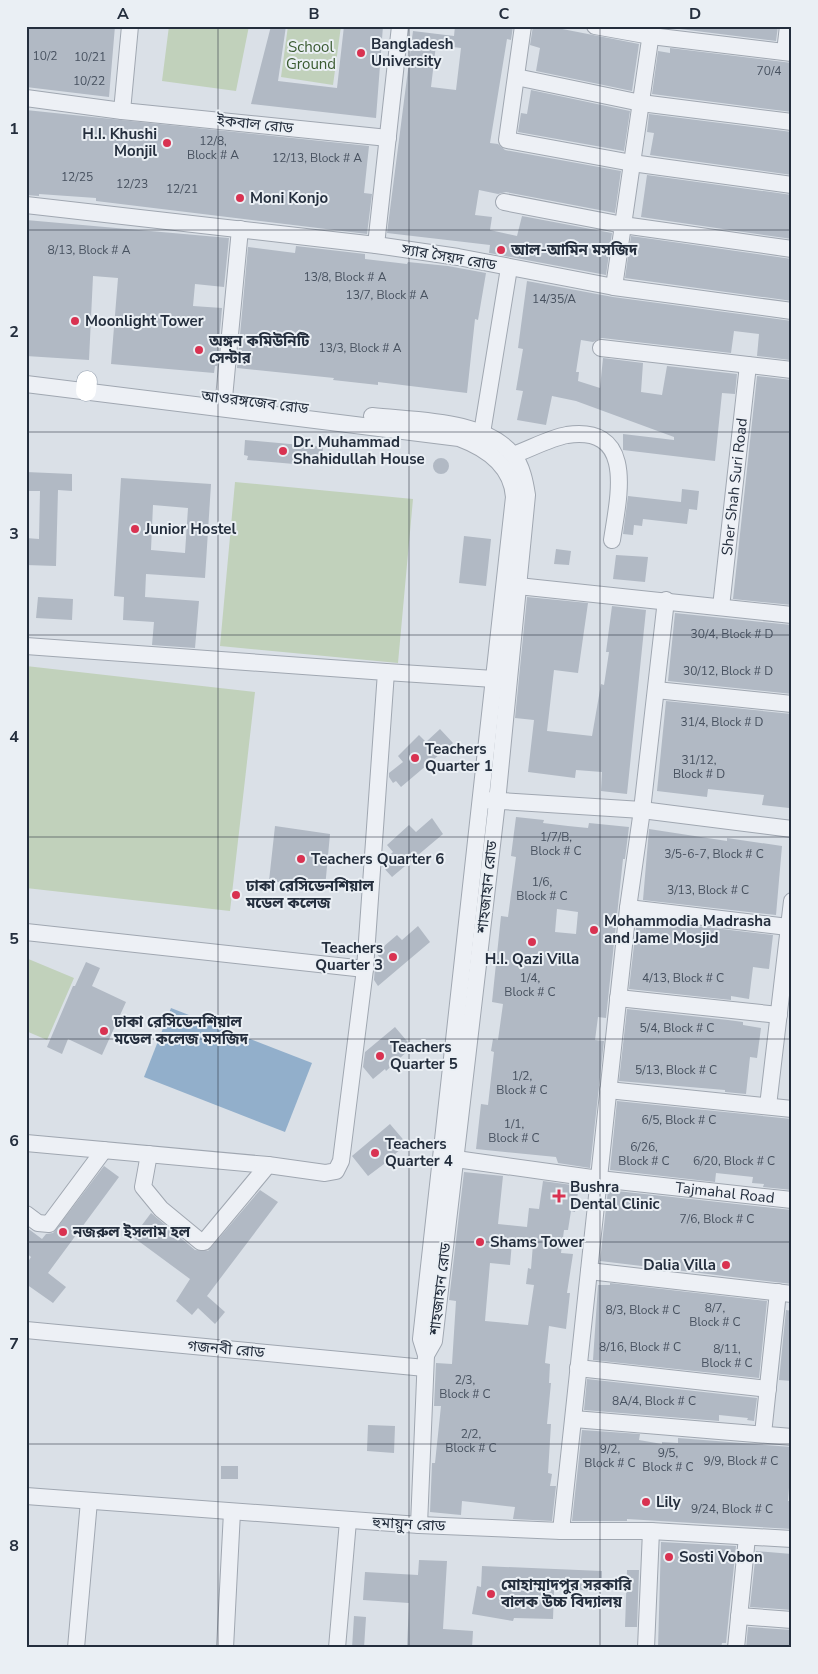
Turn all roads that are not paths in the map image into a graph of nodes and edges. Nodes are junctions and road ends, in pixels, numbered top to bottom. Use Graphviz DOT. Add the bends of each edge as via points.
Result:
graph roads {
  1 [pos="130,26"];
  2 [pos="400,26"];
  3 [pos="523,26"];
  4 [pos="595,26"];
  5 [pos="788,26"];
  6 [pos="651,31"];
  7 [pos="789,53"];
  8 [pos="516,77"];
  9 [pos="26,98"];
  10 [pos="641,103"];
  11 [pos="122,111"];
  12 [pos="792,122"];
  13 [pos="388,138"];
  14 [pos="632,162"];
  15 [pos="792,184"];
  16 [pos="504,202"];
  17 [pos="26,205"];
  18 [pos="623,225"];
  19 [pos="240,229"];
  20 [pos="376,245"];
  21 [pos="792,249"];
  22 [pos="509,268"];
  23 [pos="614,287"];
  24 [pos="792,311"];
  25 [pos="602,348"];
  26 [pos="748,365"];
  27 [pos="792,370"];
  28 [pos="26,372"];
  29 [pos="26,384"];
  30 [pos="87,386"];
  31 [pos="224,398"];
  32 [pos="480,439"];
  33 [pos="513,455"];
  34 [pos="612,540"];
  35 [pos="518,586"];
  36 [pos="666,600"];
  37 [pos="721,607"];
  38 [pos="792,615"];
  39 [pos="26,646"];
  40 [pos="386,672"];
  41 [pos="494,679"];
  42 [pos="656,690"];
  43 [pos="792,704"];
  44 [pos="489,801"];
  45 [pos="642,810"];
  46 [pos="792,829"];
  47 [pos="792,900"];
  48 [pos="628,908"];
  49 [pos="788,927"];
  50 [pos="26,932"];
  51 [pos="366,969"];
  52 [pos="618,998"];
  53 [pos="779,1015"];
  54 [pos="608,1090"];
  55 [pos="768,1106"];
  56 [pos="792,1109"];
  57 [pos="26,1143"];
  58 [pos="104,1150"];
  59 [pos="149,1154"];
  60 [pos="456,1159"];
  61 [pos="268,1165"];
  62 [pos="599,1179"];
  63 [pos="792,1200"];
  64 [pos="26,1214"];
  65 [pos="589,1271"];
  66 [pos="785,1293"];
  67 [pos="26,1330"];
  68 [pos="426,1361"];
  69 [pos="578,1368"];
  70 [pos="768,1389"];
  71 [pos="574,1419"];
  72 [pos="763,1434"];
  73 [pos="792,1437"];
  74 [pos="26,1496"];
  75 [pos="88,1501"];
  76 [pos="232,1512"];
  77 [pos="348,1521"];
  78 [pos="419,1525"];
  79 [pos="561,1530"];
  80 [pos="651,1531"];
  81 [pos="747,1537"];
  82 [pos="792,1539"];
  83 [pos="739,1616"];
  84 [pos="792,1620"];
  85 [pos="76,1648"];
  86 [pos="225,1648"];
  87 [pos="337,1648"];
  88 [pos="646,1648"];
  89 [pos="736,1648"];
  1 -- 11 [label="street"];
  2 -- 13 [label="street"];
  3 -- 8 [label="street"];
  4 -- 6 [label="street"];
  5 -- 7 [label="street"];
  6 -- 7 [label="street"];
  6 -- 10 [label="street"];
  8 -- 10 [label="street"];
  8 -- 14 [label="street" via="507,140"];
  9 -- 11 [label="street, ইকবাল রোড"];
  10 -- 12 [label="street"];
  10 -- 14 [label="street"];
  11 -- 13 [label="street, ইকবাল রোড"];
  13 -- 20 [label="street"];
  14 -- 15 [label="street"];
  14 -- 18 [label="street"];
  16 -- 18 [label="street"];
  17 -- 19 [label="street, স্যার সৈয়দ রোড"];
  18 -- 21 [label="street"];
  18 -- 23 [label="street"];
  19 -- 20 [label="street, স্যার সৈয়দ রোড"];
  19 -- 31 [label="street"];
  20 -- 22 [label="street, স্যার সৈয়দ রোড" via="458,256"];
  22 -- 23 [label="street"];
  22 -- 32 [label="street, স্যার সৈয়দ রোড"];
  23 -- 24 [label="street"];
  25 -- 26 [label="street"];
  26 -- 27 [label="street"];
  26 -- 37 [label="street, Sher Shah Suri Road"];
  28 -- 30 [label="street, আওরঙ্গজেব রোড"];
  29 -- 30 [label="street, আওরঙ্গজেব রোড"];
  30 -- 31 [label="street, আওরঙ্গজেব রোড"];
  30 -- 32 [label="street, আওরঙ্গজেব রোড"];
  31 -- 32 [label="street, আওরঙ্গজেব রোড" via="462,426"];
  32 -- 33 [label="street"];
  32 -- 41 [label="street, শাহজাহান রোড" via="502,463 514,484"];
  33 -- 34 [label="street" via="567,435 597,436 613,450 620,479"];
  33 -- 35 [label="street, শাহজাহান রোড" via="521,470 527,495"];
  35 -- 36 [label="street"];
  35 -- 44 [label="street, শাহজাহান রোড"];
  36 -- 37 [label="street"];
  36 -- 42 [label="street"];
  37 -- 38 [label="street"];
  39 -- 40 [label="street"];
  40 -- 41 [label="street"];
  40 -- 51 [label="street"];
  41 -- 44 [label="street, শাহজাহান রোড"];
  42 -- 43 [label="street"];
  42 -- 45 [label="street"];
  44 -- 45 [label="street"];
  44 -- 60 [label="street, শাহজাহান রোড"];
  44 -- 68 [label="street, শাহজাহান রোড" via="421,1339"];
  45 -- 46 [label="street"];
  45 -- 48 [label="street"];
  47 -- 49 [label="street"];
  48 -- 49 [label="street"];
  48 -- 52 [label="street"];
  49 -- 53 [label="street"];
  50 -- 51 [label="street"];
  51 -- 61 [label="street" via="341,1161 336,1171 325,1173"];
  52 -- 53 [label="street"];
  52 -- 54 [label="street"];
  53 -- 55 [label="street"];
  54 -- 55 [label="street"];
  54 -- 62 [label="street"];
  55 -- 56 [label="street"];
  57 -- 58 [label="street"];
  58 -- 59 [label="street"];
  58 -- 64 [label="street" via="49,1224 38,1222"];
  59 -- 61 [label="street"];
  59 -- 61 [label="street" via="143,1187 161,1209 201,1242"];
  60 -- 62 [label="street, Tajmahal Road"];
  60 -- 68 [label="street, শাহজাহান রোড" via="434,1341"];
  62 -- 63 [label="street, Tajmahal Road"];
  62 -- 65 [label="street"];
  65 -- 66 [label="street"];
  65 -- 69 [label="street"];
  66 -- 70 [label="street"];
  67 -- 68 [label="street, গজনবী রোড"];
  68 -- 78 [label="street"];
  69 -- 70 [label="street"];
  69 -- 71 [label="street"];
  70 -- 72 [label="street"];
  71 -- 72 [label="street"];
  71 -- 79 [label="street"];
  72 -- 73 [label="street"];
  74 -- 75 [label="street, হুমায়ুন রোড"];
  75 -- 76 [label="street, হুমায়ুন রোড"];
  75 -- 85 [label="street"];
  76 -- 77 [label="street, হুমায়ুন রোড"];
  76 -- 86 [label="street"];
  77 -- 78 [label="street, হুমায়ুন রোড"];
  77 -- 87 [label="street"];
  78 -- 79 [label="street, হুমায়ুন রোড"];
  79 -- 80 [label="street, হুমায়ুন রোড"];
  80 -- 81 [label="street, হুমায়ুন রোড"];
  80 -- 88 [label="street"];
  81 -- 82 [label="street, হুমায়ুন রোড"];
  81 -- 83 [label="street"];
  83 -- 84 [label="street"];
  83 -- 89 [label="street"];
}
